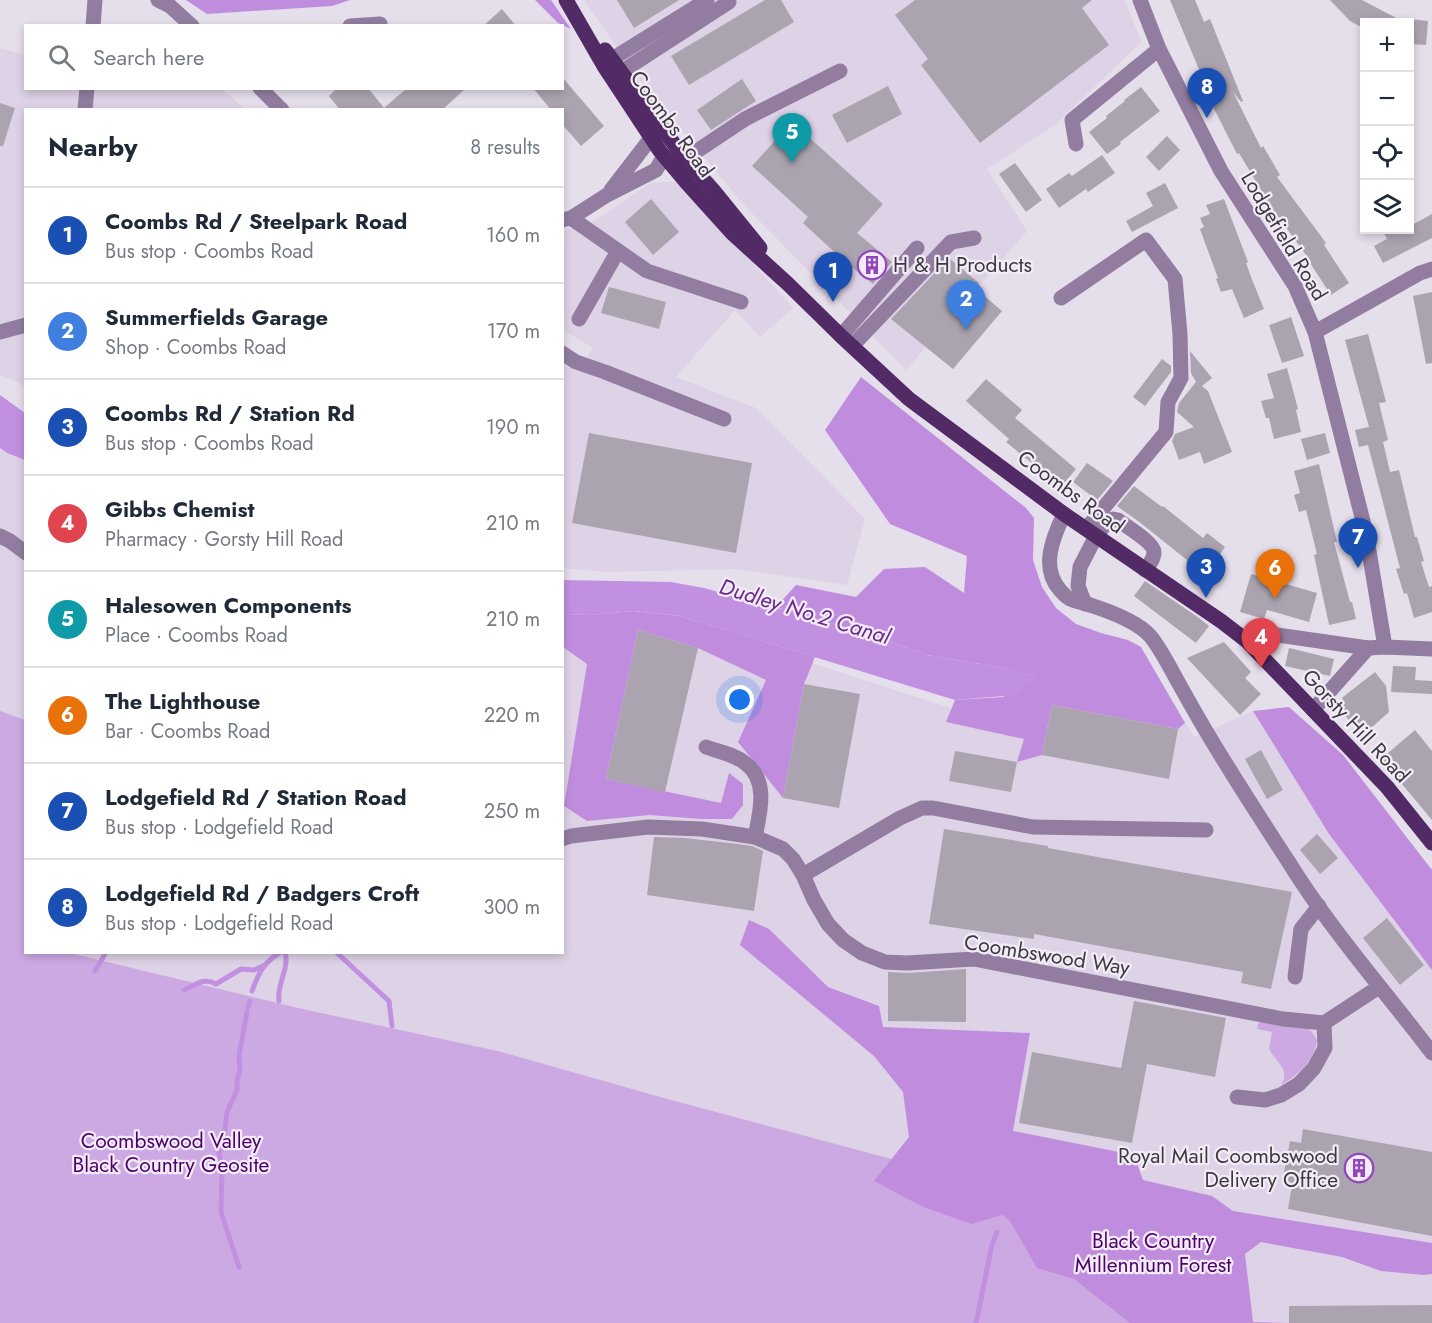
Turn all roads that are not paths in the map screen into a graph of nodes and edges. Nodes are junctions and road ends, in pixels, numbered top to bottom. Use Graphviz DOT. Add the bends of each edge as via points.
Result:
graph roads {
  1 [pos="95,0"];
  2 [pos="158,0"];
  3 [pos="566,0"];
  4 [pos="707,0"];
  5 [pos="1140,0"];
  6 [pos="729,2"];
  7 [pos="93,24"];
  8 [pos="190,24"];
  9 [pos="1159,49"];
  10 [pos="616,65"];
  11 [pos="840,71"];
  12 [pos="87,90"];
  13 [pos="267,90"];
  14 [pos="637,105"];
  15 [pos="85,108"];
  16 [pos="280,108"];
  17 [pos="657,133"];
  18 [pos="1076,144"];
  19 [pos="664,156"];
  20 [pos="685,159"];
  21 [pos="656,171"];
  22 [pos="680,175"];
  23 [pos="607,195"];
  24 [pos="567,219"];
  25 [pos="974,238"];
  26 [pos="917,248"];
  27 [pos="618,251"];
  28 [pos="1432,269"];
  29 [pos="788,284"];
  30 [pos="1061,298"];
  31 [pos="741,302"];
  32 [pos="579,319"];
  33 [pos="24,326"];
  34 [pos="0,332"];
  35 [pos="1316,332"];
  36 [pos="847,341"];
  37 [pos="564,354"];
  38 [pos="724,419"];
  39 [pos="1064,514"];
  40 [pos="1091,533"];
  41 [pos="0,536"];
  42 [pos="24,552"];
  43 [pos="1145,570"];
  44 [pos="1085,604"];
  45 [pos="1247,641"];
  46 [pos="1385,647"];
  47 [pos="1368,648"];
  48 [pos="1432,649"];
  49 [pos="1313,711"];
  50 [pos="706,747"];
  51 [pos="1206,830"];
  52 [pos="755,837"];
  53 [pos="564,838"];
  54 [pos="1432,843"];
  55 [pos="803,875"];
  56 [pos="1319,906"];
  57 [pos="1295,977"];
  58 [pos="1379,987"];
  59 [pos="1324,1023"];
  60 [pos="1432,1053"];
  61 [pos="1238,1097"];
  1 -- 7 [label="street"];
  2 -- 8 [label="street"];
  3 -- 10 [label="main road, Coombs Road"];
  3 -- 14 [label="main road, Coombs Road" via="604,66"];
  4 -- 10 [label="street"];
  5 -- 9 [label="street, Lodgefield Road"];
  6 -- 10 [label="street"];
  9 -- 18 [label="street" via="1072,120"];
  9 -- 35 [label="street, Lodgefield Road" via="1221,171 1295,286"];
  10 -- 14 [label="main road, Coombs Road"];
  11 -- 20 [label="street" via="745,119"];
  12 -- 15 [label="street"];
  13 -- 16 [label="street"];
  14 -- 17 [label="main road"];
  17 -- 19 [label="main road" via="668,151"];
  17 -- 20 [label="main road, Coombs Road"];
  17 -- 23 [label="street"];
  19 -- 21 [label="street"];
  19 -- 22 [label="main road, Coombs Road"];
  20 -- 29 [label="main road, Coombs Road"];
  21 -- 22 [label="street"];
  21 -- 23 [label="street"];
  22 -- 29 [label="main road, Coombs Road" via="732,233"];
  23 -- 24 [label="street"];
  24 -- 27 [label="street"];
  25 -- 36 [label="street" via="951,242"];
  26 -- 36 [label="street"];
  27 -- 31 [label="street" via="646,271"];
  27 -- 32 [label="street"];
  28 -- 35 [label="street"];
  29 -- 36 [label="main road, Coombs Road"];
  30 -- 40 [label="street" via="1146,240 1175,279 1181,378 1168,402 1166,432"];
  33 -- 34 [label="street"];
  35 -- 46 [label="street, Lodgefield Road" via="1366,533"];
  36 -- 39 [label="main road, Coombs Road" via="909,399"];
  37 -- 38 [label="street"];
  39 -- 40 [label="main road, Coombs Road"];
  39 -- 44 [label="street" via="1051,549 1049,571 1058,590 1072,602"];
  40 -- 43 [label="main road, Coombs Road"];
  40 -- 43 [label="street" via="1108,521 1118,520 1152,545 1153,559"];
  40 -- 44 [label="street" via="1078,586"];
  41 -- 42 [label="street"];
  43 -- 45 [label="main road, Coombs Road"];
  44 -- 56 [label="street" via="1130,621 1149,634 1212,741"];
  45 -- 47 [label="street" via="1270,634"];
  45 -- 49 [label="main road, Gorsty Hill Road"];
  46 -- 47 [label="street"];
  46 -- 48 [label="street"];
  47 -- 49 [label="street"];
  49 -- 54 [label="main road, Gorsty Hill Road" via="1387,787"];
  50 -- 52 [label="street" via="746,763 756,776 761,809"];
  51 -- 55 [label="street" via="1033,827 922,808"];
  52 -- 53 [label="street, Coombswood Way" via="702,829 648,827"];
  52 -- 55 [label="street, Coombswood Way" via="783,849"];
  55 -- 59 [label="street, Coombswood Way" via="828,924 843,940 885,962 974,959 1283,1019"];
  56 -- 57 [label="street" via="1301,930"];
  56 -- 58 [label="street"];
  58 -- 59 [label="street"];
  58 -- 60 [label="street"];
  59 -- 61 [label="street" via="1325,1047 1314,1068 1299,1084 1265,1100"];
}
